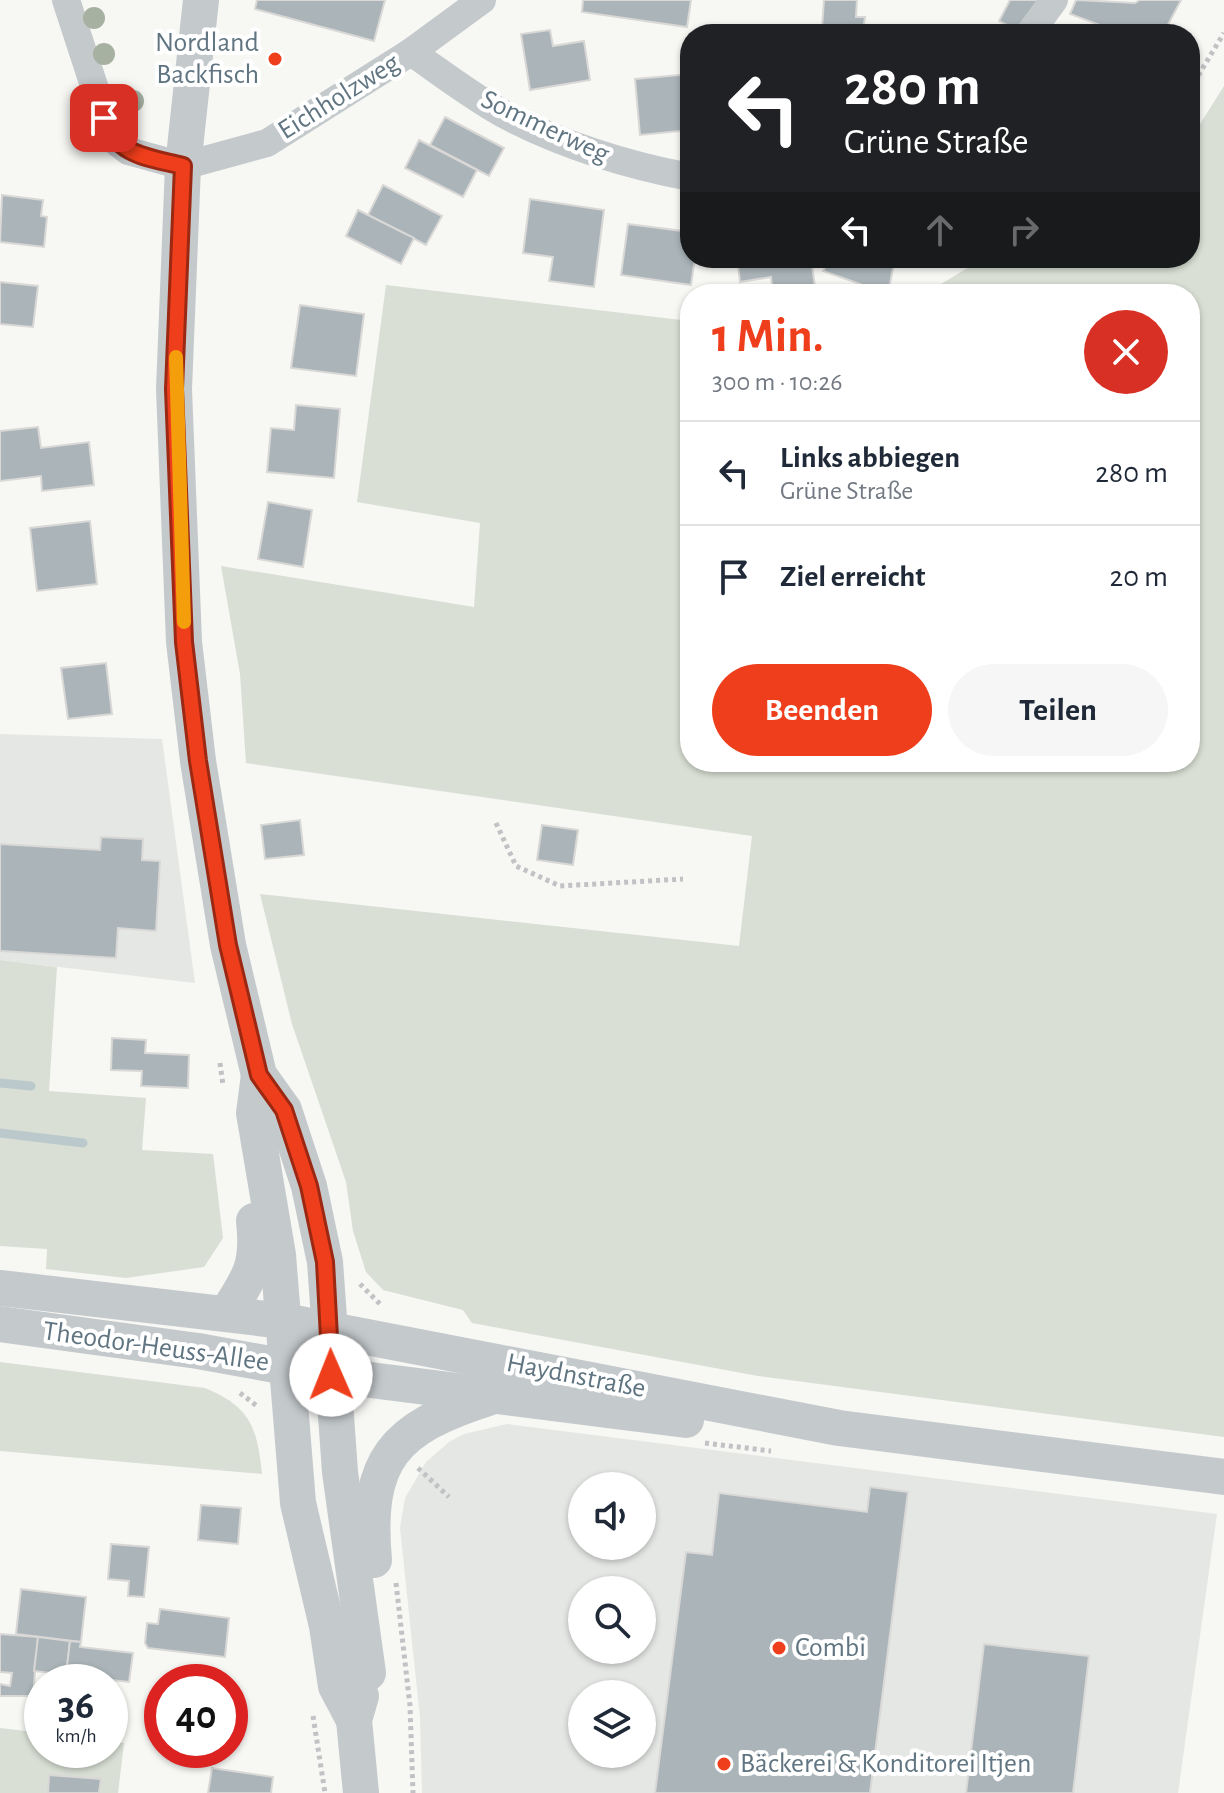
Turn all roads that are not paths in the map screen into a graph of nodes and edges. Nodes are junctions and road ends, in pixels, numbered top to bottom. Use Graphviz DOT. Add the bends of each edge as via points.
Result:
graph roads {
  1 [pos="66,0"];
  2 [pos="201,0"];
  3 [pos="482,0"];
  4 [pos="1054,0"];
  5 [pos="1036,24"];
  6 [pos="411,52"];
  7 [pos="183,166"];
  8 [pos="680,175"];
  9 [pos="259,1075"];
  10 [pos="254,1113"];
  11 [pos="0,1288"];
  12 [pos="227,1313"];
  13 [pos="0,1324"];
  14 [pos="309,1325"];
  15 [pos="310,1370"];
  16 [pos="497,1395"];
  17 [pos="839,1428"];
  18 [pos="1224,1477"];
  19 [pos="368,1673"];
  20 [pos="354,1720"];
  21 [pos="361,1793"];
  1 -- 7 [label="street" via="111,138 128,151"];
  2 -- 7 [label="street"];
  3 -- 6 [label="street, Eichholzweg"];
  4 -- 5 [label="street"];
  6 -- 7 [label="street, Eichholzweg" via="267,143"];
  6 -- 8 [label="street, Sommerweg" via="510,117 593,153"];
  7 -- 9 [label="street" via="174,389 184,642 217,885"];
  9 -- 10 [label="street"];
  9 -- 14 [label="street" via="284,1110 309,1186 325,1262"];
  10 -- 12 [label="street" via="246,1135 257,1252 252,1274"];
  10 -- 14 [label="street" via="278,1255"];
  11 -- 12 [label="street, Theodor-Heuss-Allee"];
  12 -- 14 [label="street, Theodor-Heuss-Allee"];
  13 -- 15 [label="street, Theodor-Heuss-Allee"];
  14 -- 15 [label="street"];
  14 -- 15 [label="street"];
  14 -- 17 [label="street, Haydnstraße"];
  15 -- 16 [label="street, Haydnstraße"];
  15 -- 19 [label="street"];
  15 -- 20 [label="street" via="298,1503 336,1686"];
  16 -- 17 [label="street, Haydnstraße" via="696,1421"];
  16 -- 19 [label="street" via="428,1420 383,1467 370,1521 380,1634"];
  17 -- 18 [label="street, Haydnstraße"];
  19 -- 20 [label="street"];
  20 -- 21 [label="street"];
}
